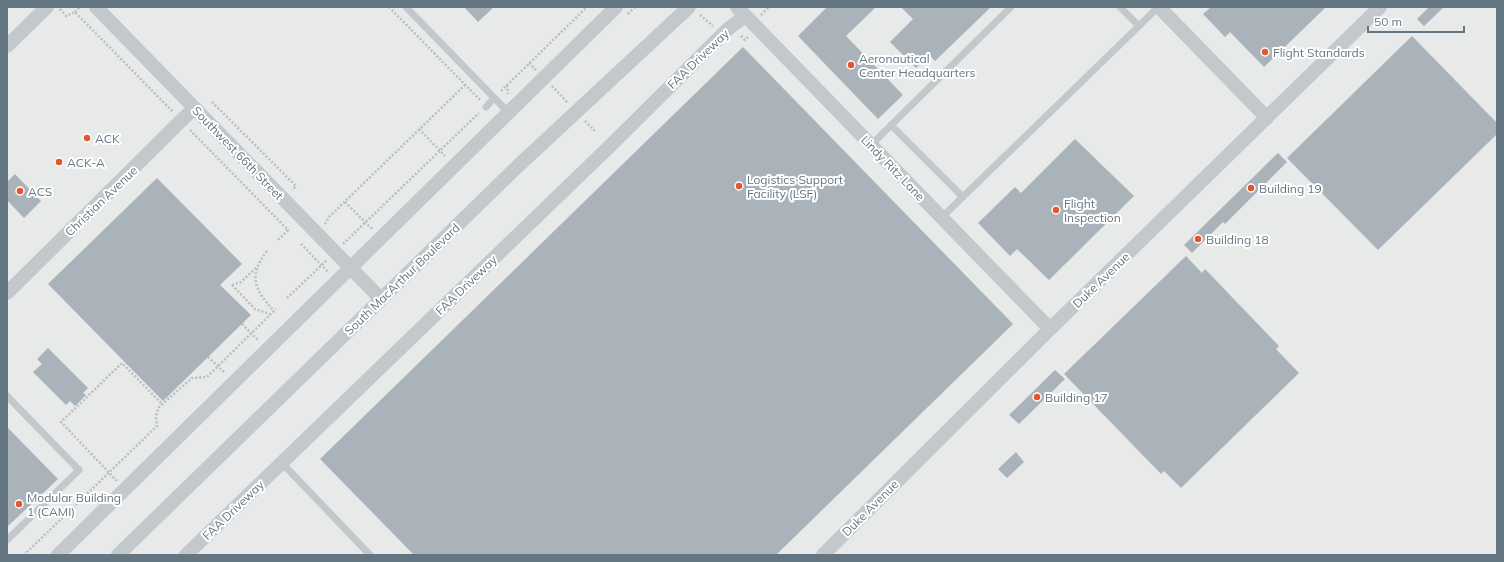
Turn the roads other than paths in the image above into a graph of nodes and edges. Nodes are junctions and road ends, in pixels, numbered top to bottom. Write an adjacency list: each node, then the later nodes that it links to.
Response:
1 (53, 7): 12 (street)
2 (96, 7): 15 (street, Southwest 66th Street)
3 (406, 7): 13 (lane)
4 (616, 7): 16 (street)
5 (1011, 7): 18 (lane)
6 (1120, 7): 11 (lane)
7 (1158, 7): 11 (lane); 17 (street)
8 (1380, 7): 17 (street, Duke Avenue)
9 (740, 10): 19 (street, Lindy Ritz Lane); 27 (street, FAA Driveway)
10 (694, 11): 24 (street, South MacArthur Boulevard)
11 (1139, 26): 20 (lane)
12 (7, 46)
13 (494, 98): 14 (lane); 16 (lane)
14 (486, 107)
15 (194, 108): 22 (street, Southwest 66th Street); 23 (street, Christian Avenue)
16 (508, 112): 22 (street)
17 (1267, 118): 25 (street, Duke Avenue)
18 (891, 125): 19 (lane); 20 (lane)
19 (871, 145): 21 (street, Lindy Ritz Lane)
20 (963, 197): 21 (lane)
21 (941, 218): 25 (street, Lindy Ritz Lane)
22 (350, 268): 24 (street, Southwest 66th Street); 29 (street)
23 (7, 293)
24 (381, 299): 30 (street, South MacArthur Boulevard)
25 (1050, 329): 33 (street, Duke Avenue)
26 (7, 396): 28 (lane)
27 (282, 463): 31 (street, FAA Driveway); 32 (lane)
28 (7, 540)
29 (58, 555)
30 (118, 555)
31 (186, 555)
32 (370, 555)
33 (823, 555)

